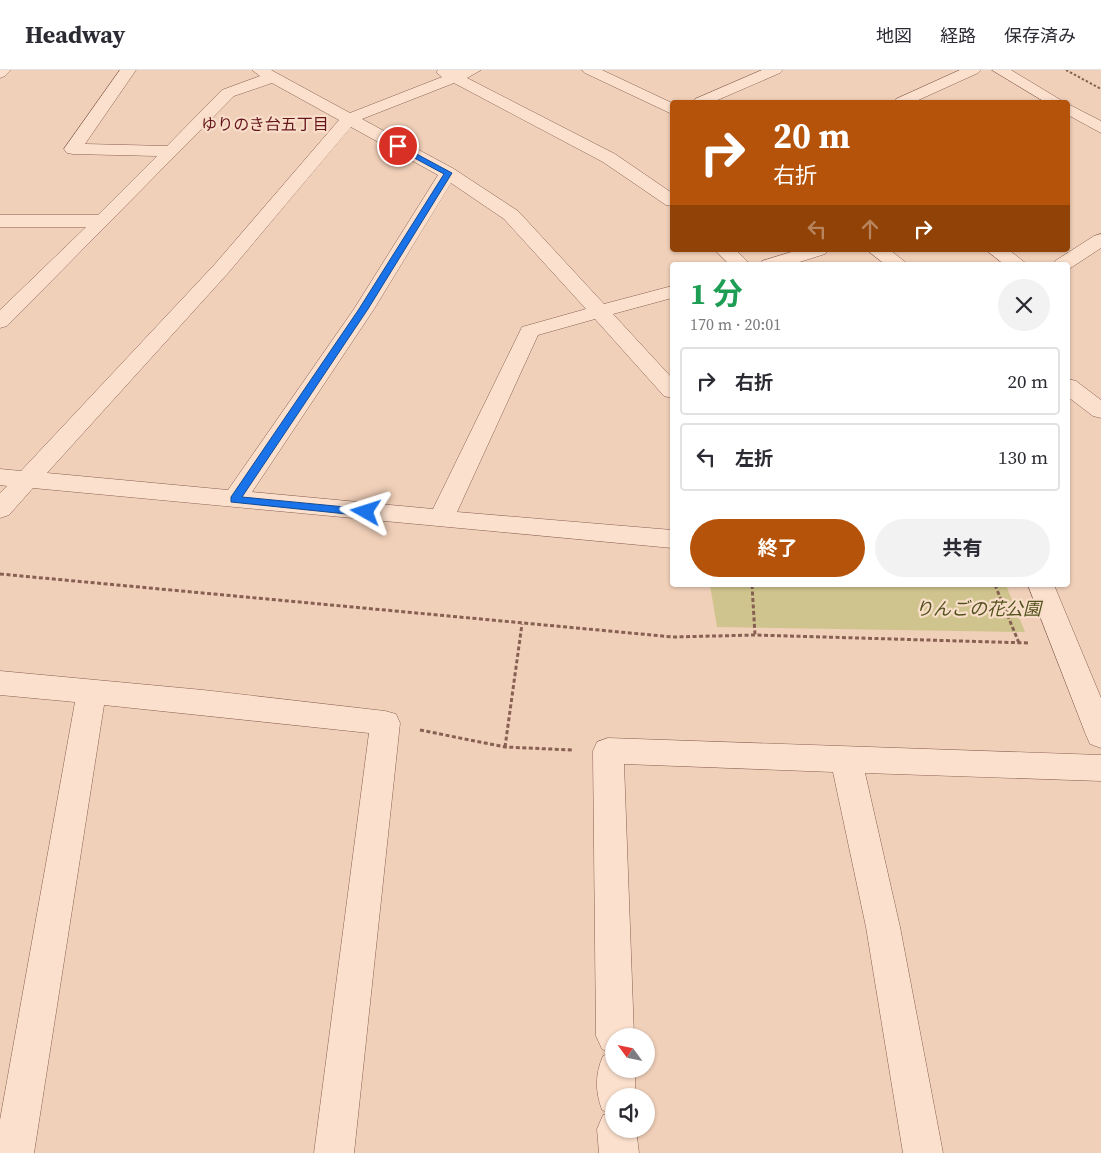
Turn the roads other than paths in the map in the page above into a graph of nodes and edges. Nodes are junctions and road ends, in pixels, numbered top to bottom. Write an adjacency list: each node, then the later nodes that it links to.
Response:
1 (3, 70): 8 (street)
2 (128, 70): 18 (street)
3 (473, 70): 10 (street)
4 (590, 70): 14 (street)
5 (775, 70): 11 (street)
6 (973, 70): 12 (street)
7 (1000, 70): 13 (street)
8 (0, 73)
9 (266, 74): 16 (street); 18 (street)
10 (447, 74): 16 (street); 20 (street)
11 (706, 100)
12 (906, 100)
13 (1052, 100)
14 (670, 108)
15 (1070, 114): 17 (street)
16 (349, 119): 19 (street); 40 (street)
17 (1101, 128)
18 (171, 151): 22 (street)
19 (448, 173): 34 (street); 41 (street)
20 (670, 200)
21 (0, 221): 22 (street)
22 (104, 221): 35 (street)
23 (1101, 240): 32 (street)
24 (727, 252): 28 (street)
25 (811, 252): 29 (street)
26 (880, 252): 30 (street)
27 (999, 252): 31 (street)
28 (738, 262)
29 (778, 262)
30 (895, 262)
31 (1014, 262)
32 (1067, 262)
33 (670, 293): 34 (street)
34 (600, 311): 37 (street); 43 (street)
35 (0, 322)
36 (1070, 387): 38 (street)
37 (670, 389)
38 (1100, 409)
39 (0, 476): 40 (street)
40 (31, 478): 41 (street); 42 (street)
41 (234, 500): 43 (street)
42 (0, 509)
43 (441, 519): 44 (street)
44 (670, 539)
45 (1042, 587): 48 (street)
46 (0, 683): 47 (street)
47 (91, 692): 53 (street); 54 (street)
48 (1101, 735)
49 (846, 758): 50 (street); 51 (street); 56 (street)
50 (1101, 768)
51 (615, 1028)
52 (618, 1138): 55 (street)
53 (14, 1153)
54 (334, 1153)
55 (619, 1153)
56 (923, 1153)

